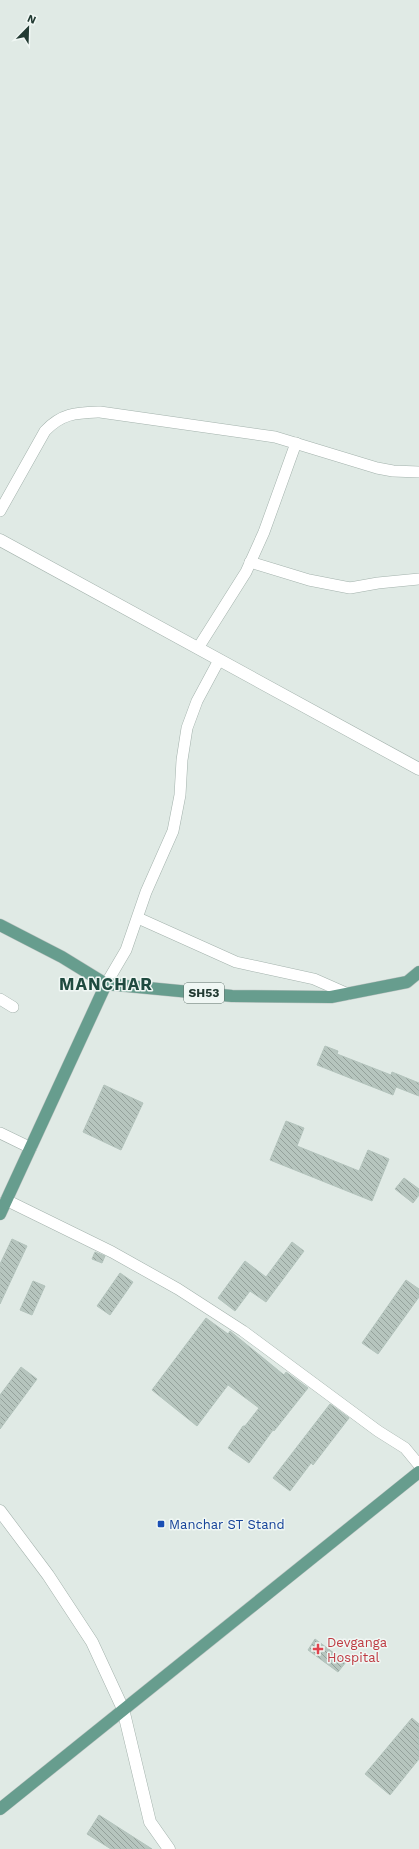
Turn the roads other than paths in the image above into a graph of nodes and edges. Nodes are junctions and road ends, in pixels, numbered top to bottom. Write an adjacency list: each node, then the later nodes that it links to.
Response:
1 (296, 444): 2 (street); 3 (street); 5 (street)
2 (419, 472)
3 (0, 511)
4 (0, 540): 7 (street)
5 (250, 562): 6 (street); 7 (street)
6 (419, 578)
7 (198, 648): 8 (street)
8 (219, 660): 9 (street); 10 (street)
9 (419, 769)
10 (138, 918): 13 (street); 14 (street)
11 (0, 925): 13 (main road, SH53)
12 (419, 972): 14 (main road, SH53)
13 (106, 984): 14 (main road, SH53); 18 (main road)
14 (348, 994)
15 (0, 1000): 16 (street)
16 (13, 1007)
17 (0, 1133): 18 (street)
18 (31, 1148): 19 (main road)
19 (6, 1200): 20 (main road); 21 (street)
20 (0, 1214)
21 (419, 1465)
22 (419, 1472): 24 (main road)
23 (0, 1511): 24 (street)
24 (123, 1709): 25 (main road); 26 (street)
25 (0, 1808)
26 (169, 1849)

